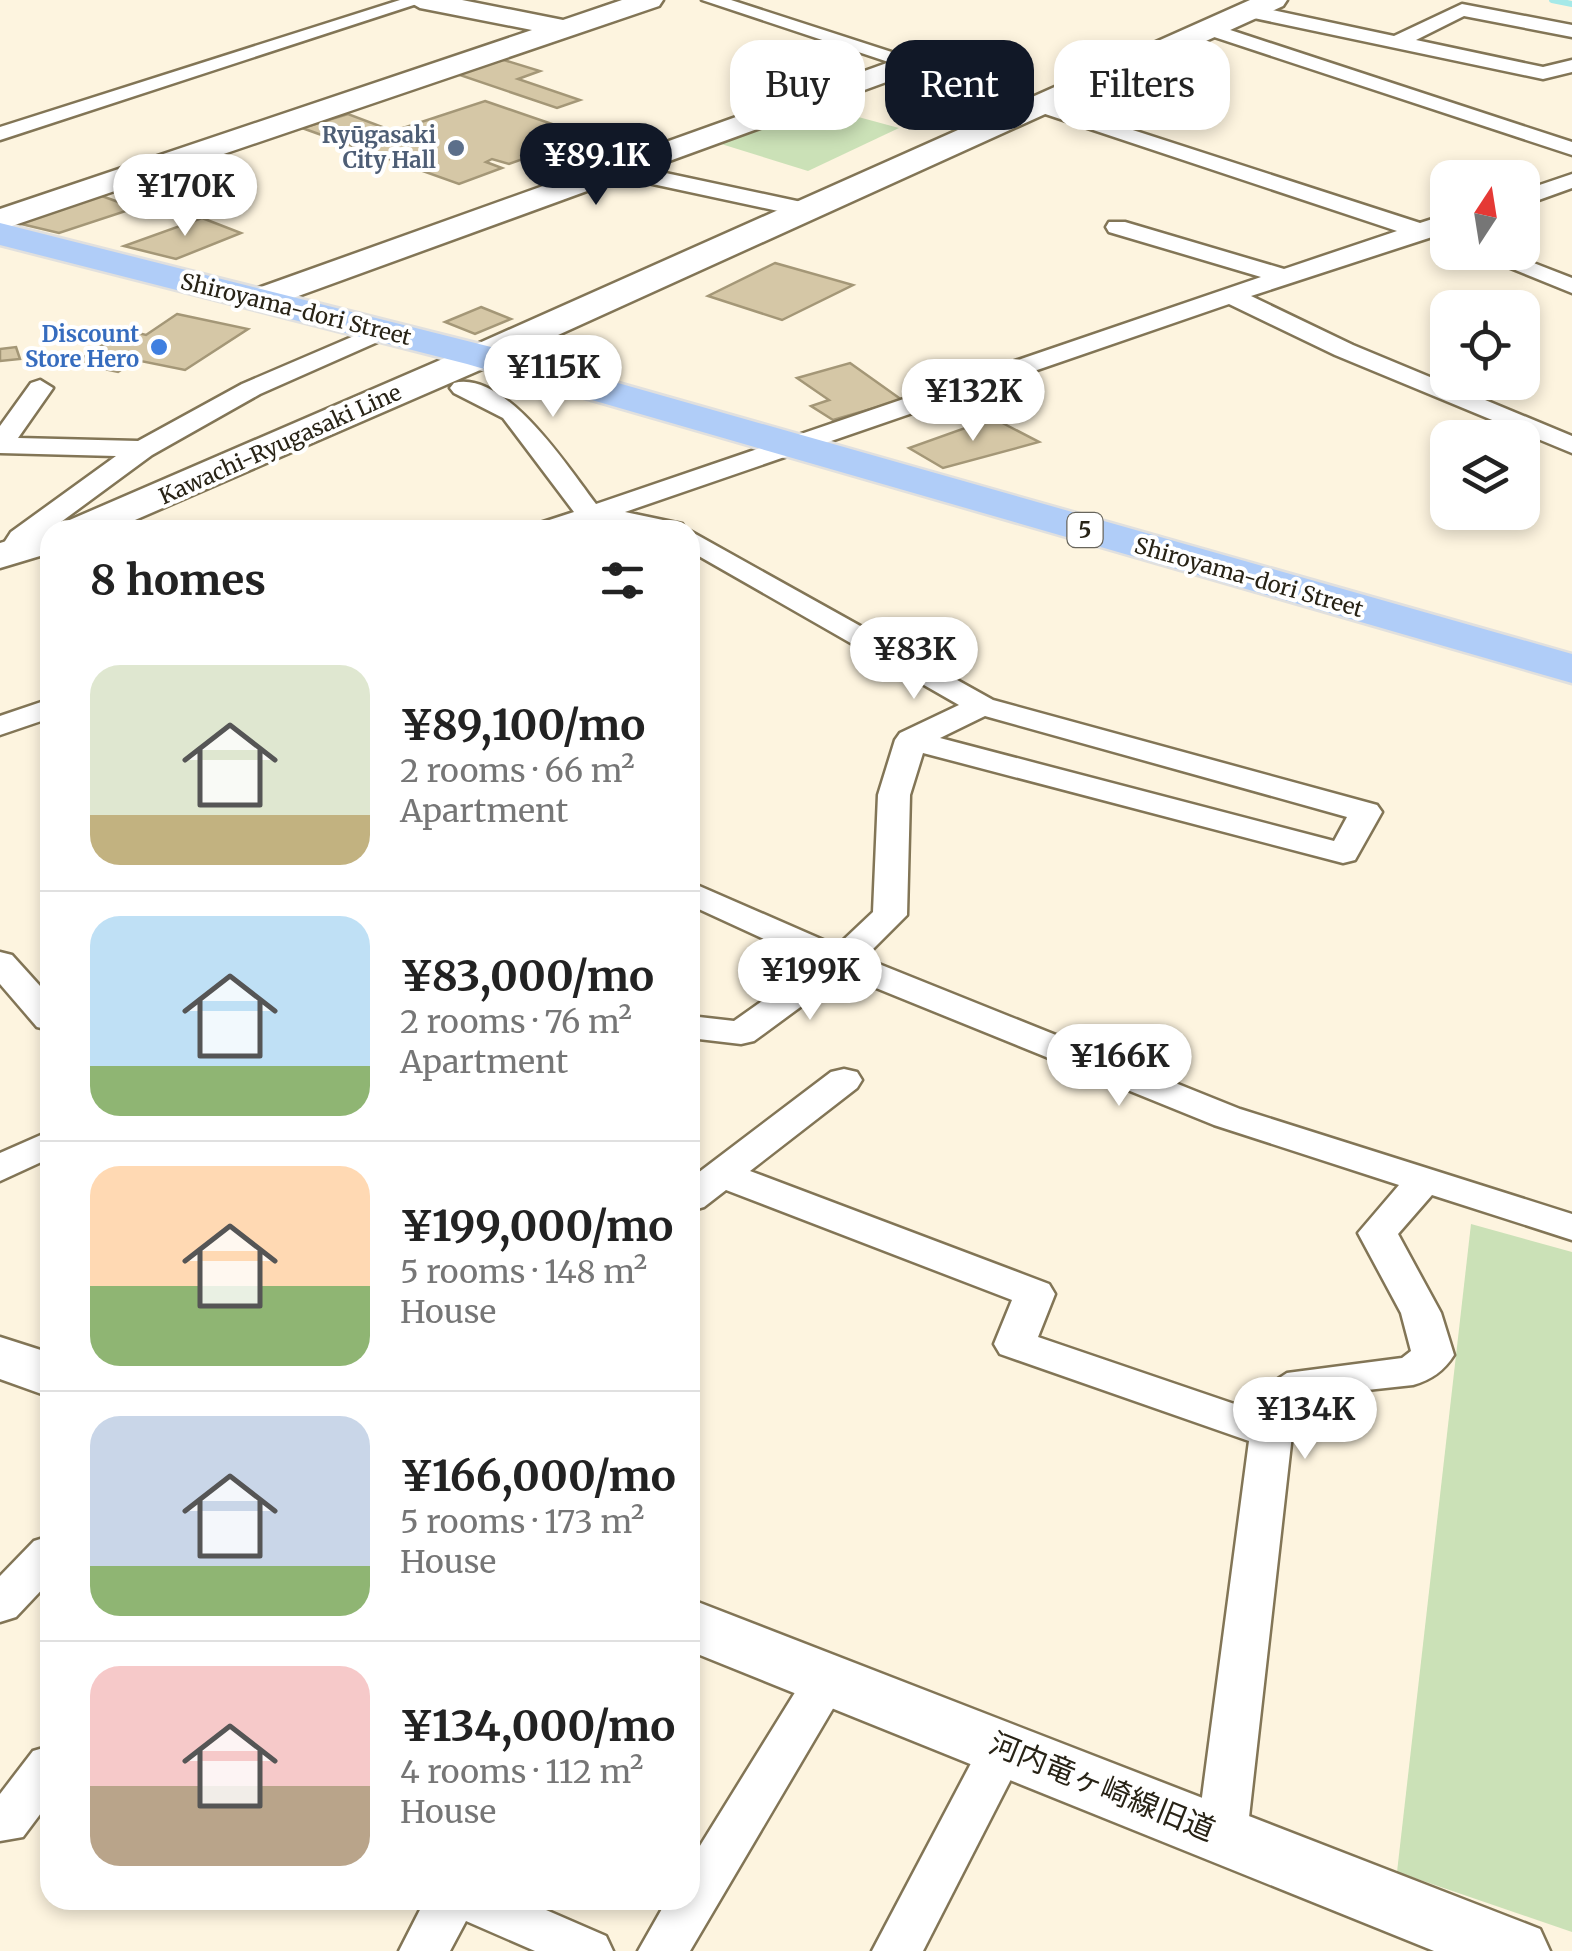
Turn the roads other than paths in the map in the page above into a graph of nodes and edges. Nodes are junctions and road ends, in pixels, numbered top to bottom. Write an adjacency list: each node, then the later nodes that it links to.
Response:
1 (420, 0): 5 (street); 14 (street)
2 (649, 0): 5 (street)
3 (712, 0): 9 (street)
4 (1261, 6): 6 (street, Kawachi-Ryugasaki Line); 8 (street)
5 (563, 28): 20 (street)
6 (1208, 29): 13 (street, Kawachi-Ryugasaki Line); 15 (street)
7 (1572, 31): 8 (street)
8 (1398, 42): 10 (street)
9 (885, 54)
10 (1572, 66)
11 (885, 73): 16 (street)
12 (1034, 102): 13 (street)
13 (1040, 104): 19 (street, Kawachi-Ryugasaki Line); 23 (street)
14 (0, 134)
15 (1572, 150)
16 (614, 168): 19 (street); 30 (street)
17 (1572, 181): 18 (street)
18 (1540, 193)
19 (806, 210): 32 (street, Kawachi-Ryugasaki Line)
20 (0, 220)
21 (1430, 226): 23 (street)
22 (1117, 227): 27 (street)
23 (1417, 229): 25 (street); 27 (street)
24 (0, 234): 30 (main road, Shiroyama-dori Street / 5)
25 (1430, 234)
26 (1530, 270): 28 (street)
27 (1281, 276): 29 (street)
28 (1572, 286)
29 (1233, 297): 35 (street); 36 (street)
30 (259, 299): 31 (main road, Shiroyama-dori Street / 5)
31 (382, 331): 32 (main road, Shiroyama-dori Street / 5); 37 (street)
32 (472, 372): 36 (main road, Shiroyama-dori Street / 5); 38 (street); 40 (street, Kawachi-Ryugasaki Line)
33 (40, 388): 34 (street)
34 (0, 444): 37 (street)
35 (1572, 445)
36 (794, 447): 38 (street); 47 (main road, Shiroyama-dori Street / 5)
37 (143, 448): 39 (street)
38 (590, 514): 41 (street); 42 (street)
39 (45, 520)
40 (104, 520)
41 (574, 520)
42 (621, 520)
43 (40, 524): 46 (street)
44 (40, 543): 46 (street)
45 (700, 545): 48 (street)
46 (5, 554)
47 (1572, 670)
48 (982, 706): 51 (street); 51 (street)
49 (40, 712): 50 (street)
50 (0, 726)
51 (912, 740): 53 (street)
52 (700, 897): 53 (street)
53 (841, 961): 56 (street); 60 (street)
54 (0, 962): 55 (street)
55 (40, 1008)
56 (700, 1028)
57 (844, 1080): 61 (street)
58 (40, 1148): 59 (street)
59 (0, 1169)
60 (1424, 1179): 62 (street); 65 (street)
61 (705, 1186): 65 (street)
62 (1572, 1227)
63 (0, 1356): 64 (street)
64 (40, 1372)
65 (1272, 1433): 73 (street)
66 (40, 1563): 67 (street)
67 (0, 1605)
68 (700, 1628): 69 (street, 河内竜ヶ崎線旧道)
69 (828, 1678): 70 (street, 河内竜ヶ崎線旧道); 74 (street)
70 (1004, 1746): 73 (street, 河内竜ヶ崎線旧道); 81 (street)
71 (40, 1779): 72 (street)
72 (0, 1820)
73 (1222, 1835): 82 (street, 河内竜ヶ崎線旧道)
74 (700, 1890)
75 (446, 1910): 78 (street)
76 (493, 1910): 79 (street)
77 (688, 1910): 80 (street)
78 (424, 1951)
79 (588, 1951)
80 (663, 1951)
81 (897, 1951)
82 (1512, 1951)

